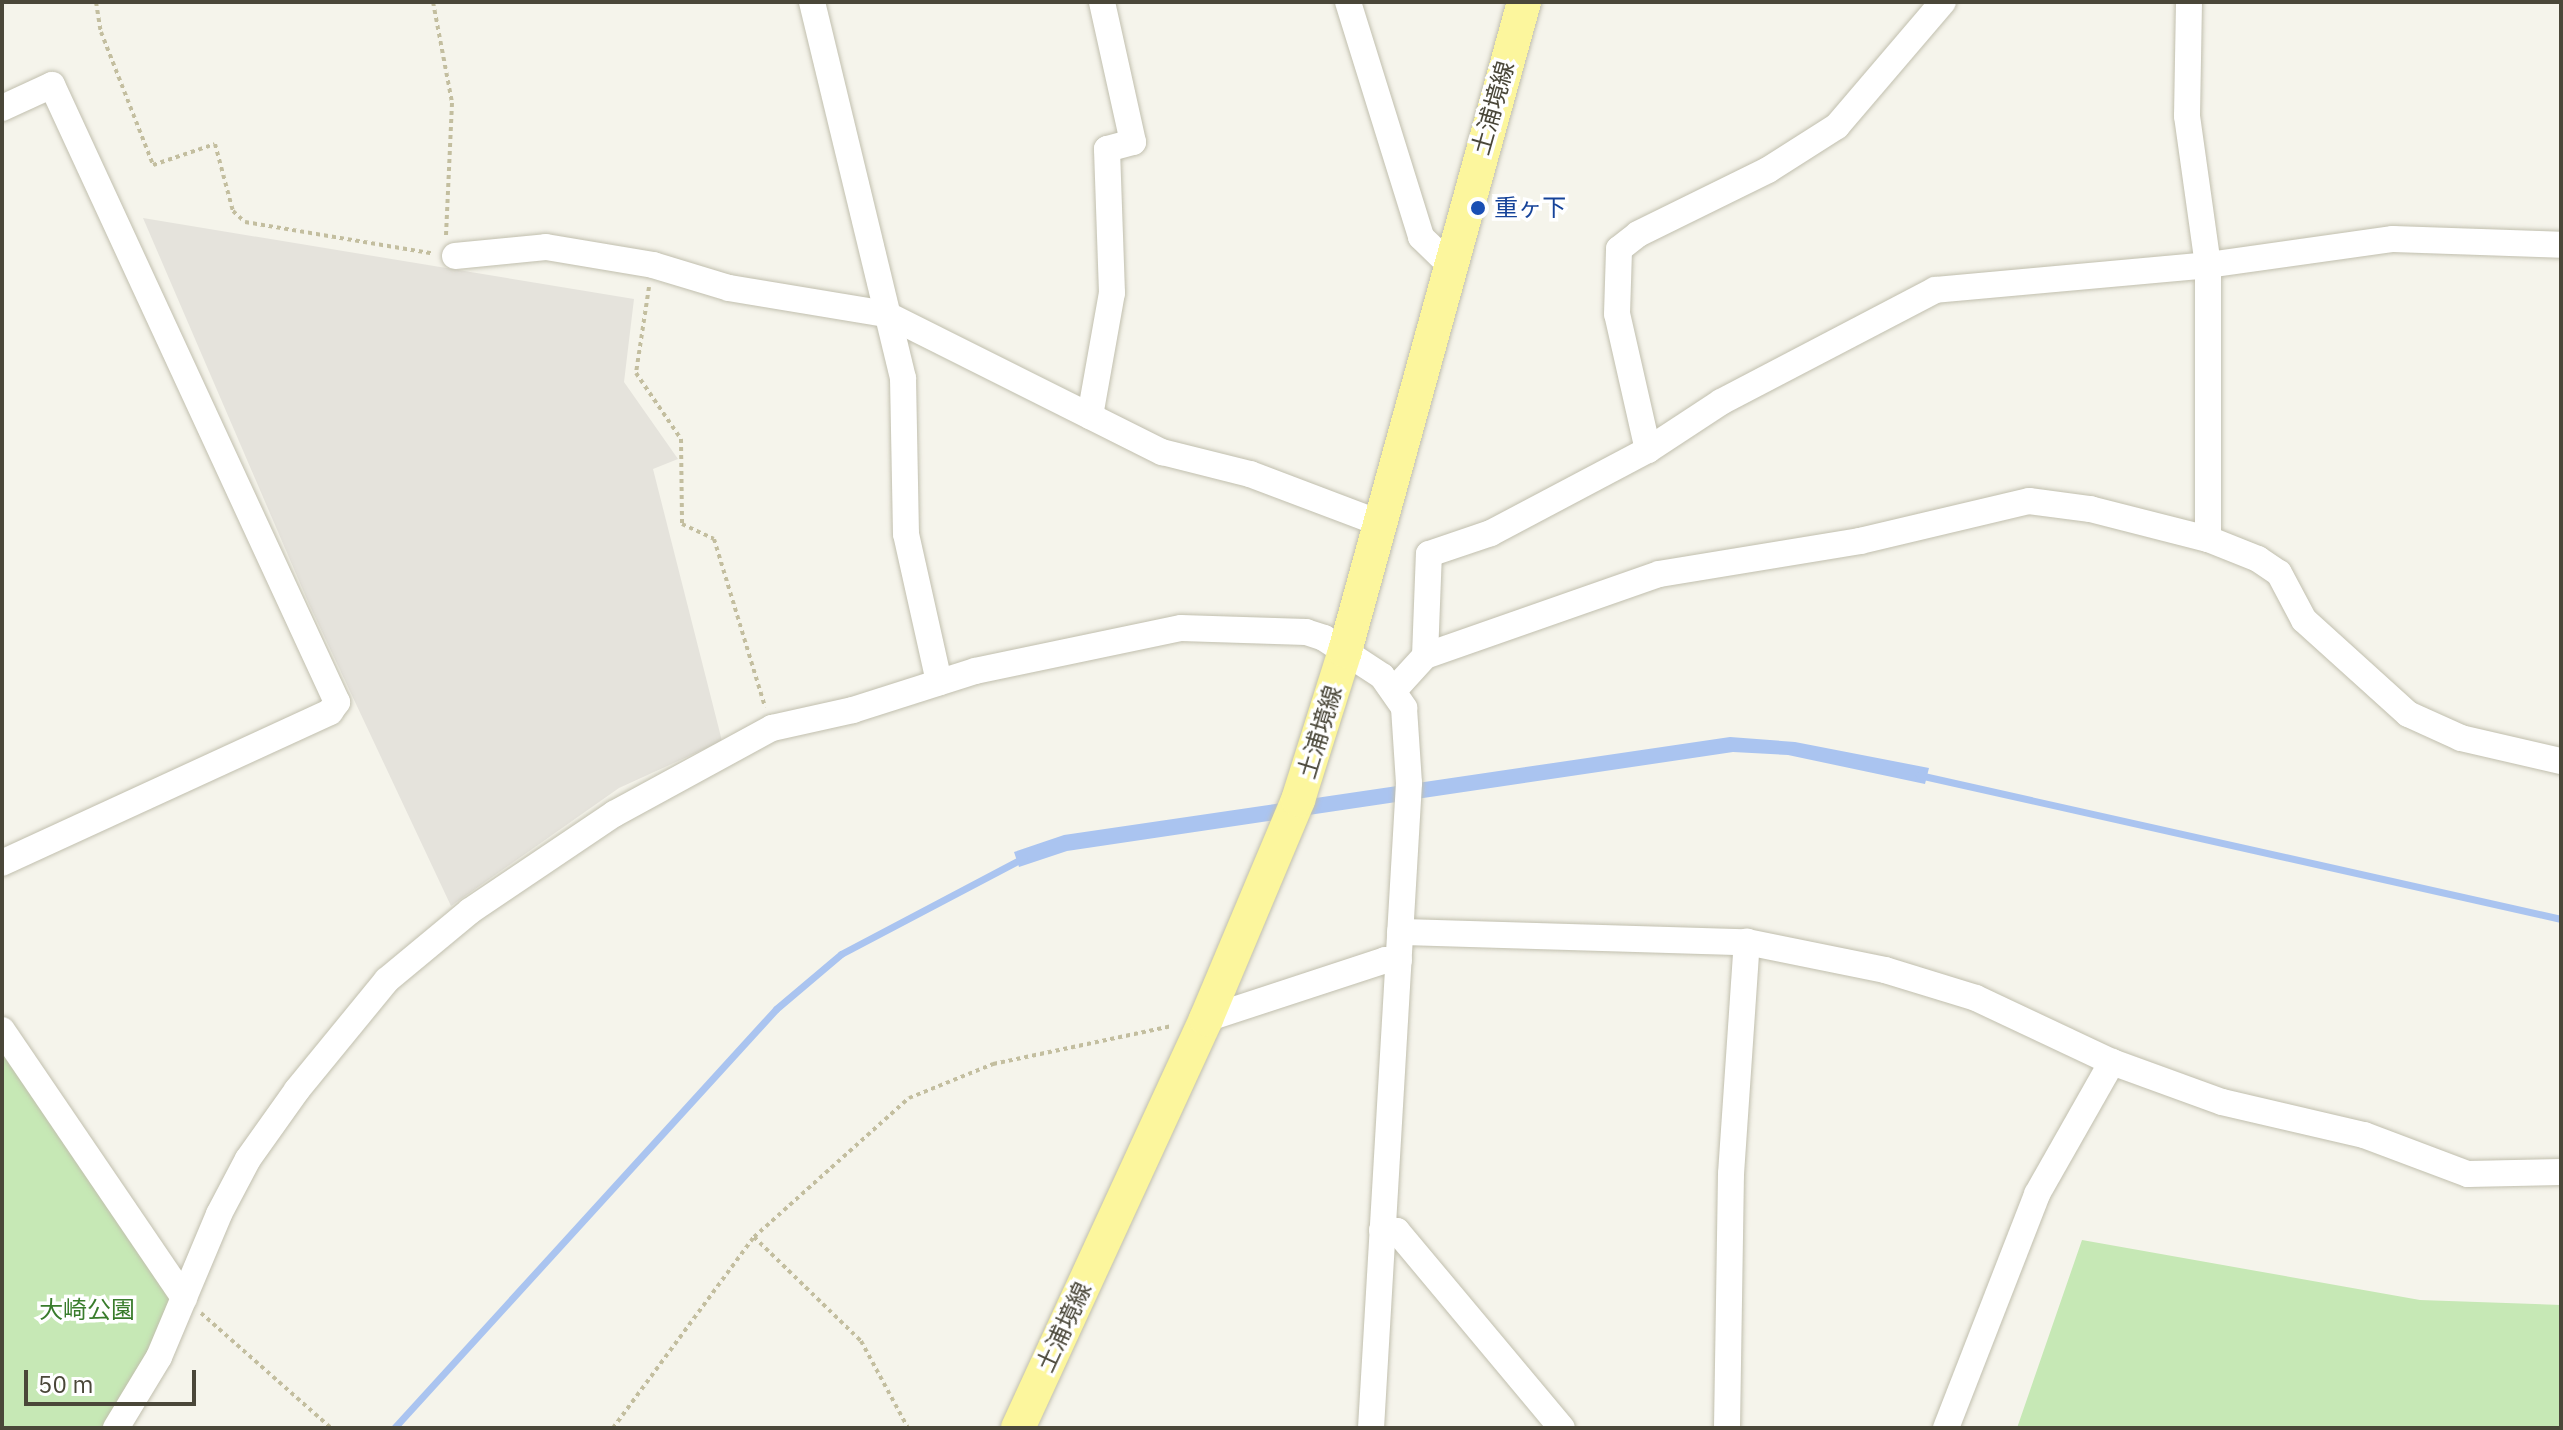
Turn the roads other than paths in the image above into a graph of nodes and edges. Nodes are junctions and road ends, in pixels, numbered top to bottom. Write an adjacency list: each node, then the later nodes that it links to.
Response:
1 (812, 2): 12 (street)
2 (1102, 2): 13 (street)
3 (1348, 2): 10 (street)
4 (1524, 2): 10 (main road, 土浦境線)
5 (1943, 2): 14 (street)
6 (2189, 2): 11 (street)
7 (2, 108): 22 (street)
8 (2561, 245): 11 (street)
9 (450, 255): 12 (street)
10 (1449, 264): 15 (main road, 土浦境線)
11 (2208, 265): 14 (street); 16 (street)
12 (886, 314): 13 (street); 19 (street)
13 (1090, 416): 15 (street)
14 (1648, 450): 18 (street)
15 (1377, 522): 17 (main road, 土浦境線)
16 (2208, 539): 18 (street); 21 (street)
17 (1345, 651): 19 (street); 20 (street); 26 (main road, 土浦境線)
18 (1425, 656): 20 (street)
19 (939, 682): 31 (street)
20 (1395, 689): 23 (street)
21 (2561, 761)
22 (2, 863)
23 (1400, 932): 24 (street); 25 (street)
24 (1747, 942): 28 (street); 36 (street)
25 (1399, 960): 26 (street); 30 (street)
26 (1206, 1019): 33 (main road, 土浦境線)
27 (2, 1030): 31 (street)
28 (2112, 1062): 29 (street); 37 (street)
29 (2561, 1172)
30 (1382, 1230): 34 (street); 35 (street)
31 (184, 1298): 32 (street)
32 (116, 1428)
33 (1018, 1428)
34 (1371, 1428)
35 (1562, 1428)
36 (1727, 1428)
37 (1946, 1428)

